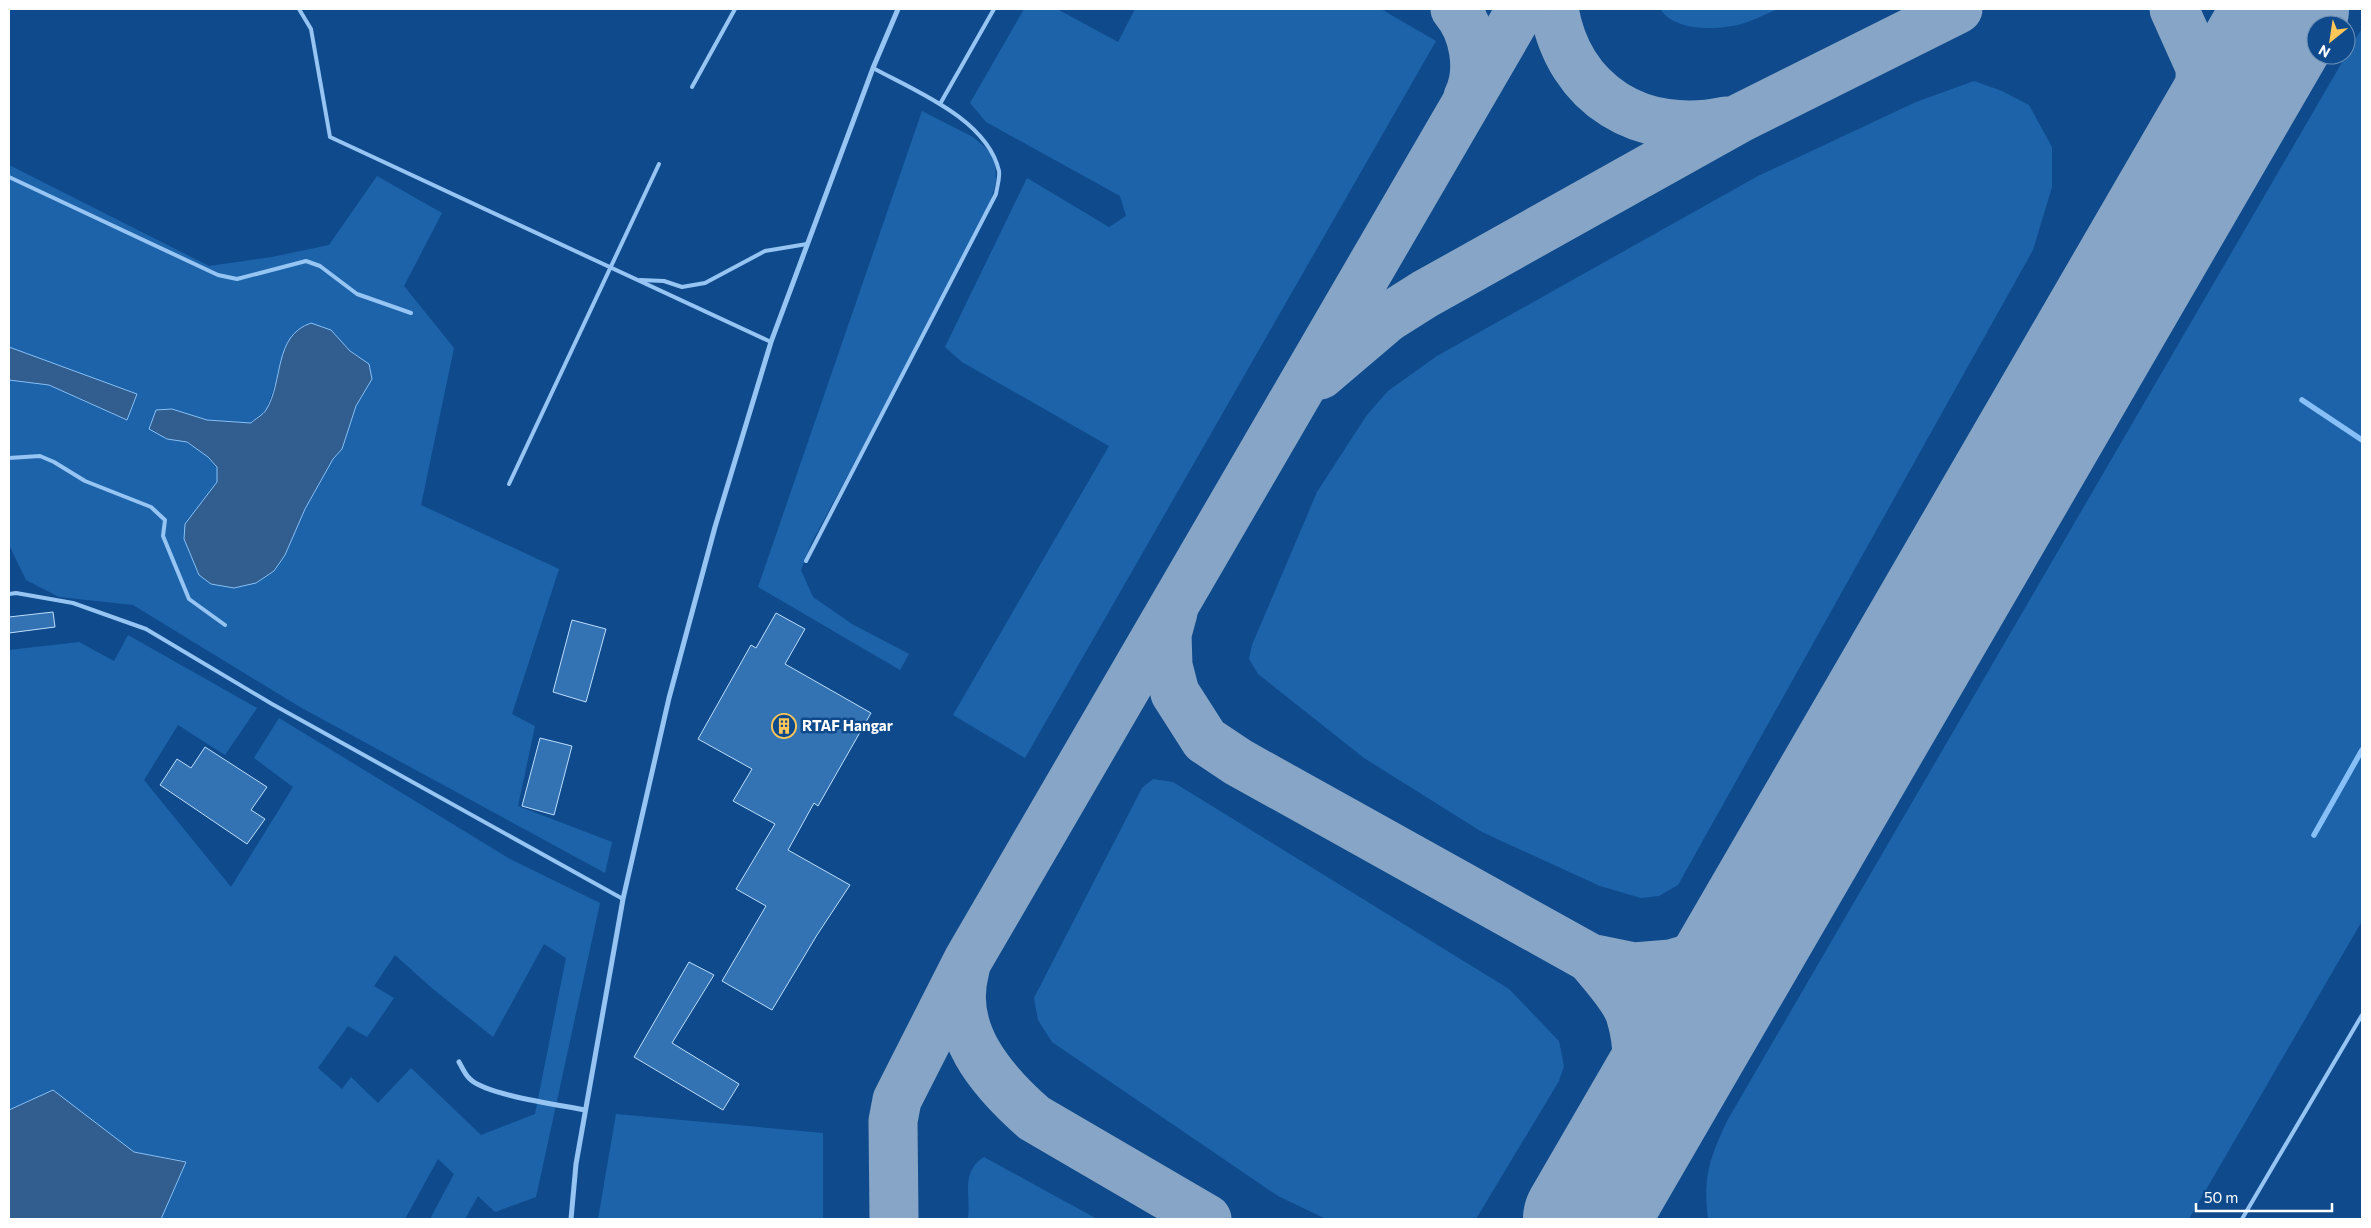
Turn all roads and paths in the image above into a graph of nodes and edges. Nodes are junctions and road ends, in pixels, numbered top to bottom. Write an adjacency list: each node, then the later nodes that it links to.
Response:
1 (299, 9): 11 (lane)
2 (734, 9): 6 (lane)
3 (898, 9): 5 (street)
4 (994, 9): 7 (lane)
5 (872, 68): 7 (lane); 10 (street)
6 (692, 87)
7 (940, 104): 17 (lane)
8 (659, 164): 11 (lane)
9 (9, 177): 13 (lane)
10 (808, 244): 12 (lane); 14 (street)
11 (610, 267): 12 (lane); 16 (lane)
12 (636, 280): 14 (lane)
13 (411, 313)
14 (771, 342): 20 (street)
15 (9, 458): 19 (lane)
16 (509, 484)
17 (806, 561)
18 (9, 594): 20 (lane)
19 (225, 625)
20 (623, 899): 23 (street)
21 (2362, 1014): 25 (lane)
22 (459, 1062): 23 (street)
23 (585, 1110): 24 (street)
24 (571, 1219)
25 (2242, 1219)

